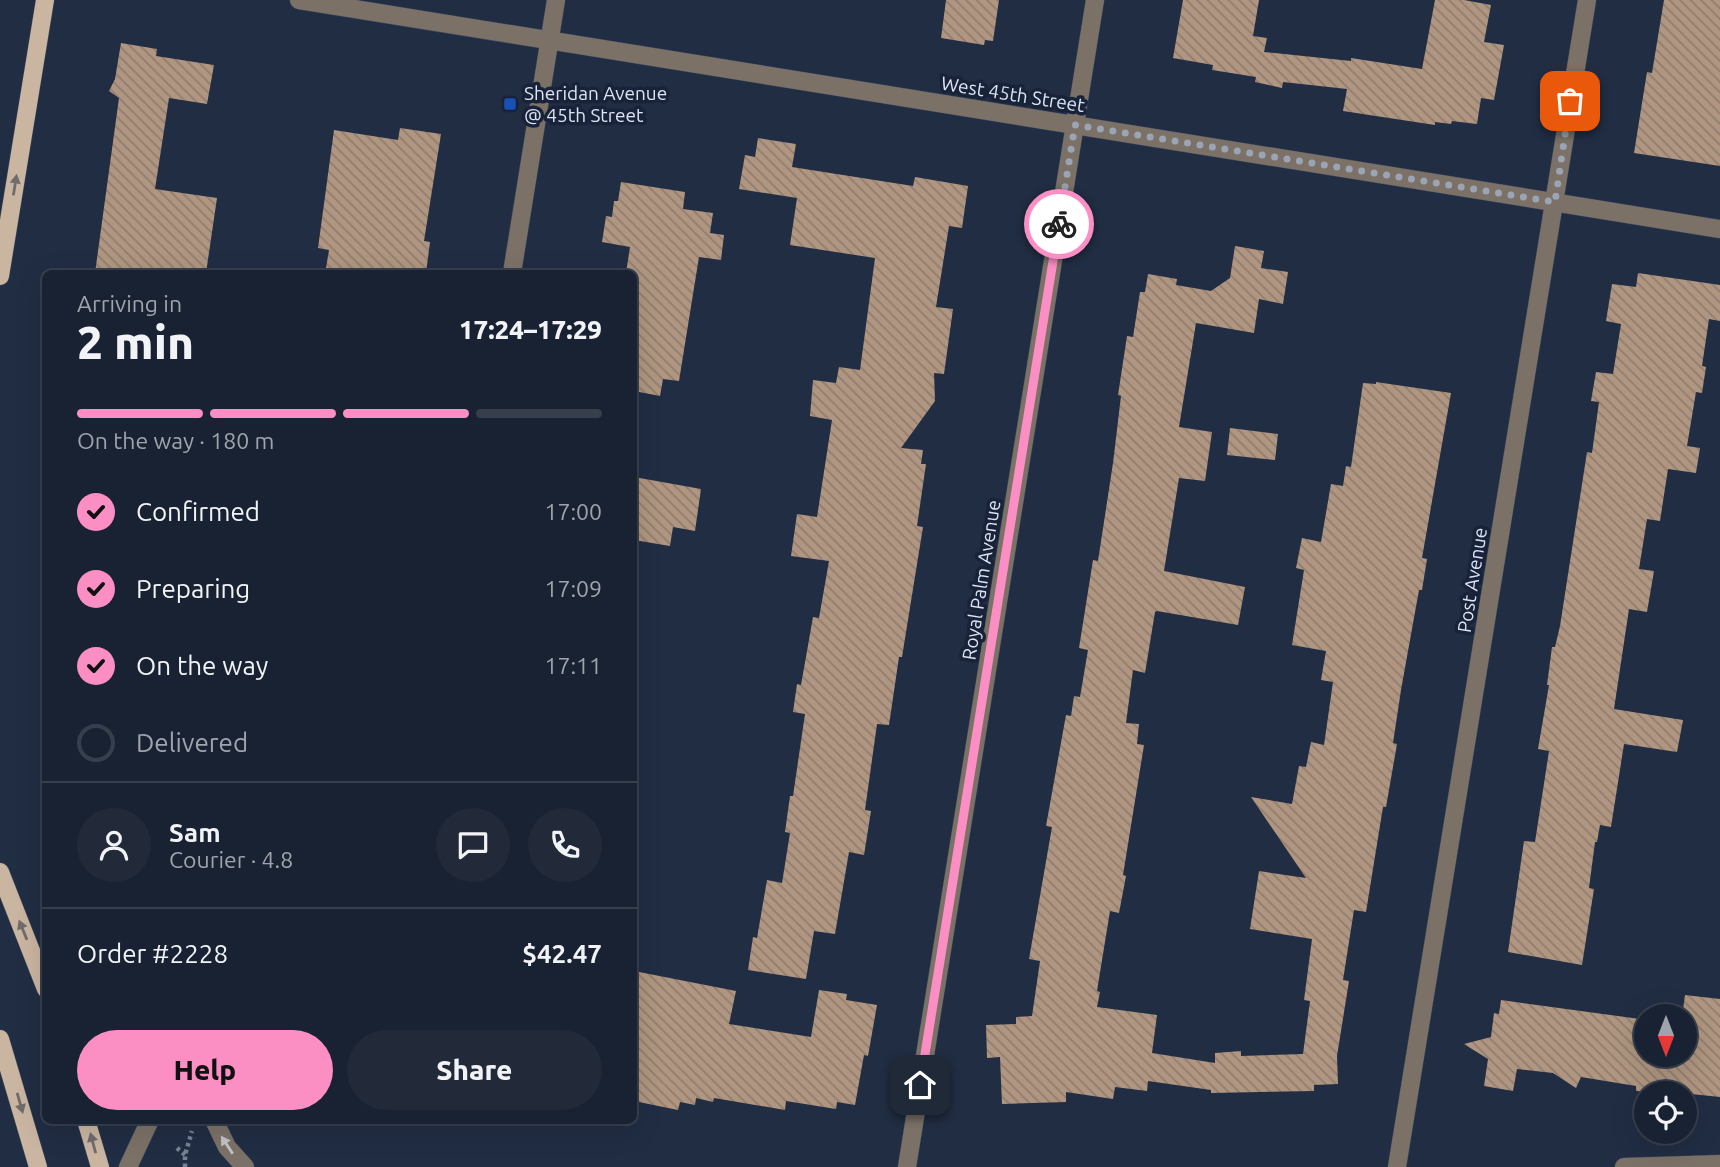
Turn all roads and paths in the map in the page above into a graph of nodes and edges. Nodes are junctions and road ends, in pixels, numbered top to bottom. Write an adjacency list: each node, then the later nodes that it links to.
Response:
1 (45, 0): 11 (main road, one-way to 1)
2 (299, 0): 6 (street, West 45th Street)
3 (556, 0): 6 (street)
4 (1095, 0): 7 (street, Royal Palm Avenue)
5 (1587, 0): 8 (street, Post Avenue)
6 (549, 40): 7 (street, West 45th Street); 10 (street)
7 (1075, 125): 8 (street, West 45th Street); 27 (street, Royal Palm Avenue)
8 (1555, 202): 9 (street, West 45th Street); 28 (street, Post Avenue)
9 (1720, 229)
10 (512, 270)
11 (0, 276)
12 (0, 872): 13 (main road, one-way to 12)
13 (42, 979)
14 (0, 1039): 22 (main road, one-way to 22)
15 (87, 1124): 23 (main road, one-way to 15)
16 (148, 1124): 24 (street)
17 (216, 1124): 26 (street, one-way to 17)
18 (194, 1126): 20 (path)
19 (177, 1148): 20 (path)
20 (185, 1155): 25 (path)
21 (1720, 1164): 29 (street)
22 (38, 1167)
23 (100, 1167)
24 (128, 1167)
25 (186, 1167)
26 (245, 1167)
27 (907, 1167)
28 (1397, 1167)
29 (1624, 1167)

